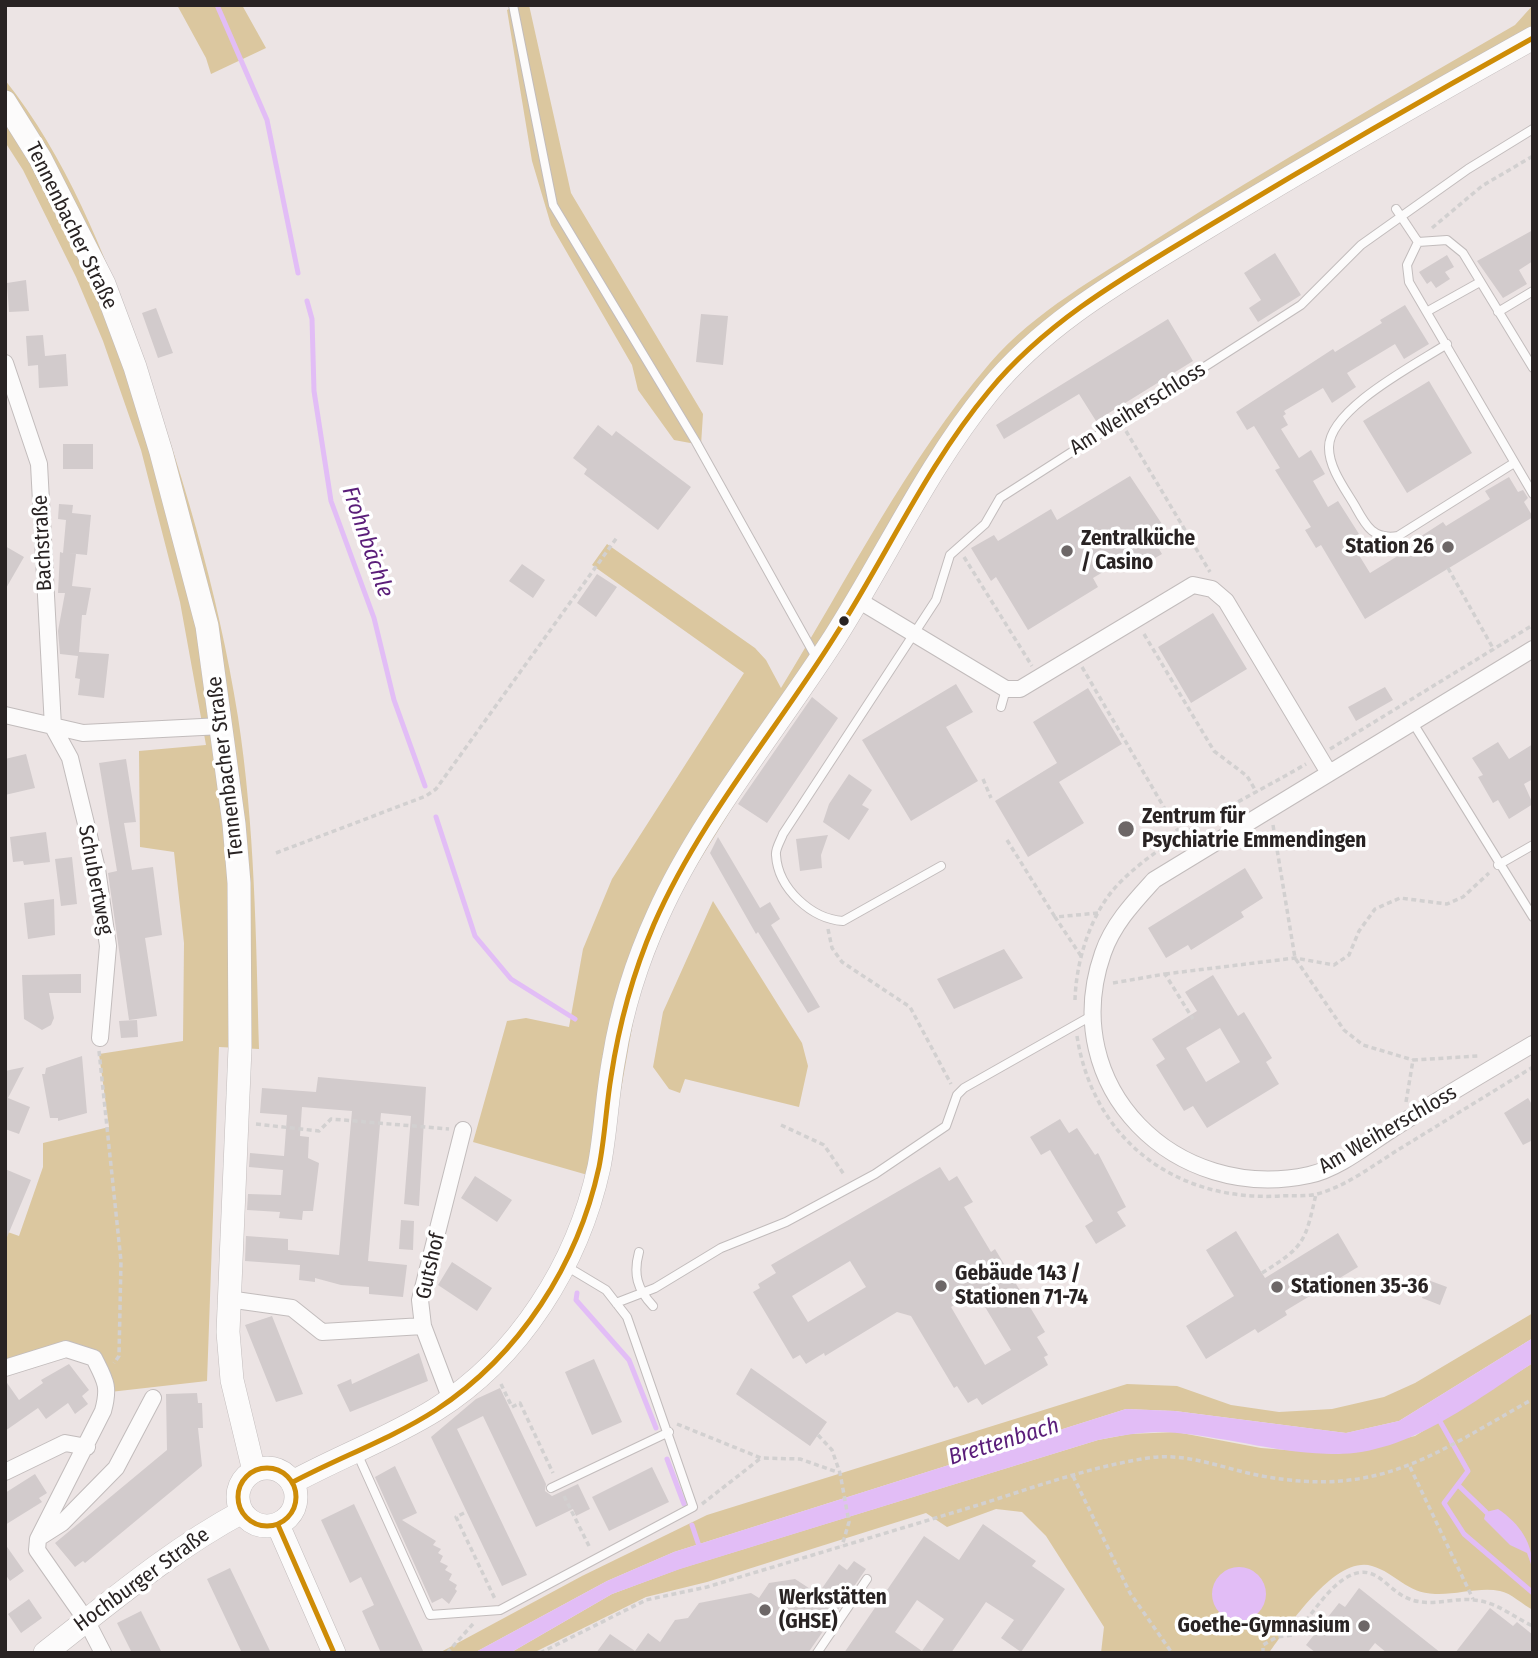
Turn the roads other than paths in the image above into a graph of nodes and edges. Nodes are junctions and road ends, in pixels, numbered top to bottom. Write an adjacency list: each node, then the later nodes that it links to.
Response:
1 (513, 5): 21 (lane)
2 (1533, 37): 18 (street)
3 (5, 102): 26 (street, Tennenbacher Straße)
4 (1533, 130): 5 (lane, Am Weiherschloss)
5 (1398, 213): 6 (lane); 13 (lane, Am Weiherschloss)
6 (1418, 242): 7 (lane); 9 (lane)
7 (1480, 282): 9 (lane); 10 (lane)
8 (1533, 290): 10 (lane)
9 (1428, 311): 11 (lane)
10 (1499, 312): 15 (lane)
11 (1447, 344): 16 (lane); 16 (lane)
12 (1214, 348): 13 (lane)
13 (1220, 356): 19 (lane, Am Weiherschloss)
14 (5, 363): 27 (street, Bachstraße)
15 (1533, 368)
16 (1514, 463): 17 (lane)
17 (1533, 494)
18 (858, 600): 19 (street); 21 (street)
19 (915, 632): 22 (street); 31 (lane, Am Weiherschloss)
20 (1533, 649): 25 (street, Am Weiherschloss)
21 (819, 662): 38 (street)
22 (1006, 689): 23 (lane); 28 (street)
23 (1001, 707)
24 (5, 715): 27 (street)
25 (1413, 723): 28 (street, Am Weiherschloss); 30 (lane)
26 (222, 726): 27 (street); 40 (street, Tennenbacher Straße)
27 (53, 727): 34 (street, Schubertweg)
28 (1329, 773): 33 (street, Am Weiherschloss)
29 (1533, 845): 30 (lane)
30 (1499, 865): 32 (lane)
31 (941, 866)
32 (1533, 918)
33 (1093, 1015): 35 (street, Am Weiherschloss); 39 (lane)
34 (100, 1038)
35 (1533, 1044)
36 (463, 1130): 43 (street, Gutshof)
37 (639, 1252): 39 (lane)
38 (563, 1264): 41 (lane); 46 (street)
39 (642, 1293): 41 (lane); 42 (lane)
40 (228, 1298): 43 (street); 50 (street, Tennenbacher Straße)
41 (616, 1303): 47 (lane)
42 (653, 1306)
43 (423, 1326): 46 (street, Gutshof)
44 (5, 1368): 48 (street)
45 (153, 1398): 56 (street)
46 (451, 1400): 49 (street)
47 (669, 1432): 49 (lane); 53 (lane)
48 (87, 1447): 51 (street); 56 (street)
49 (355, 1449): 52 (street)
50 (254, 1471): 52 (street); 54 (street)
51 (5, 1472)
52 (293, 1482): 55 (street)
53 (551, 1488)
54 (242, 1512): 55 (street); 58 (street, Hochburger Straße)
55 (278, 1525): 61 (street)
56 (38, 1539): 58 (street)
57 (867, 1579): 62 (lane)
58 (86, 1620): 59 (street, Hochburger Straße); 60 (street)
59 (44, 1653)
60 (103, 1653)
61 (334, 1653)
62 (817, 1653)

